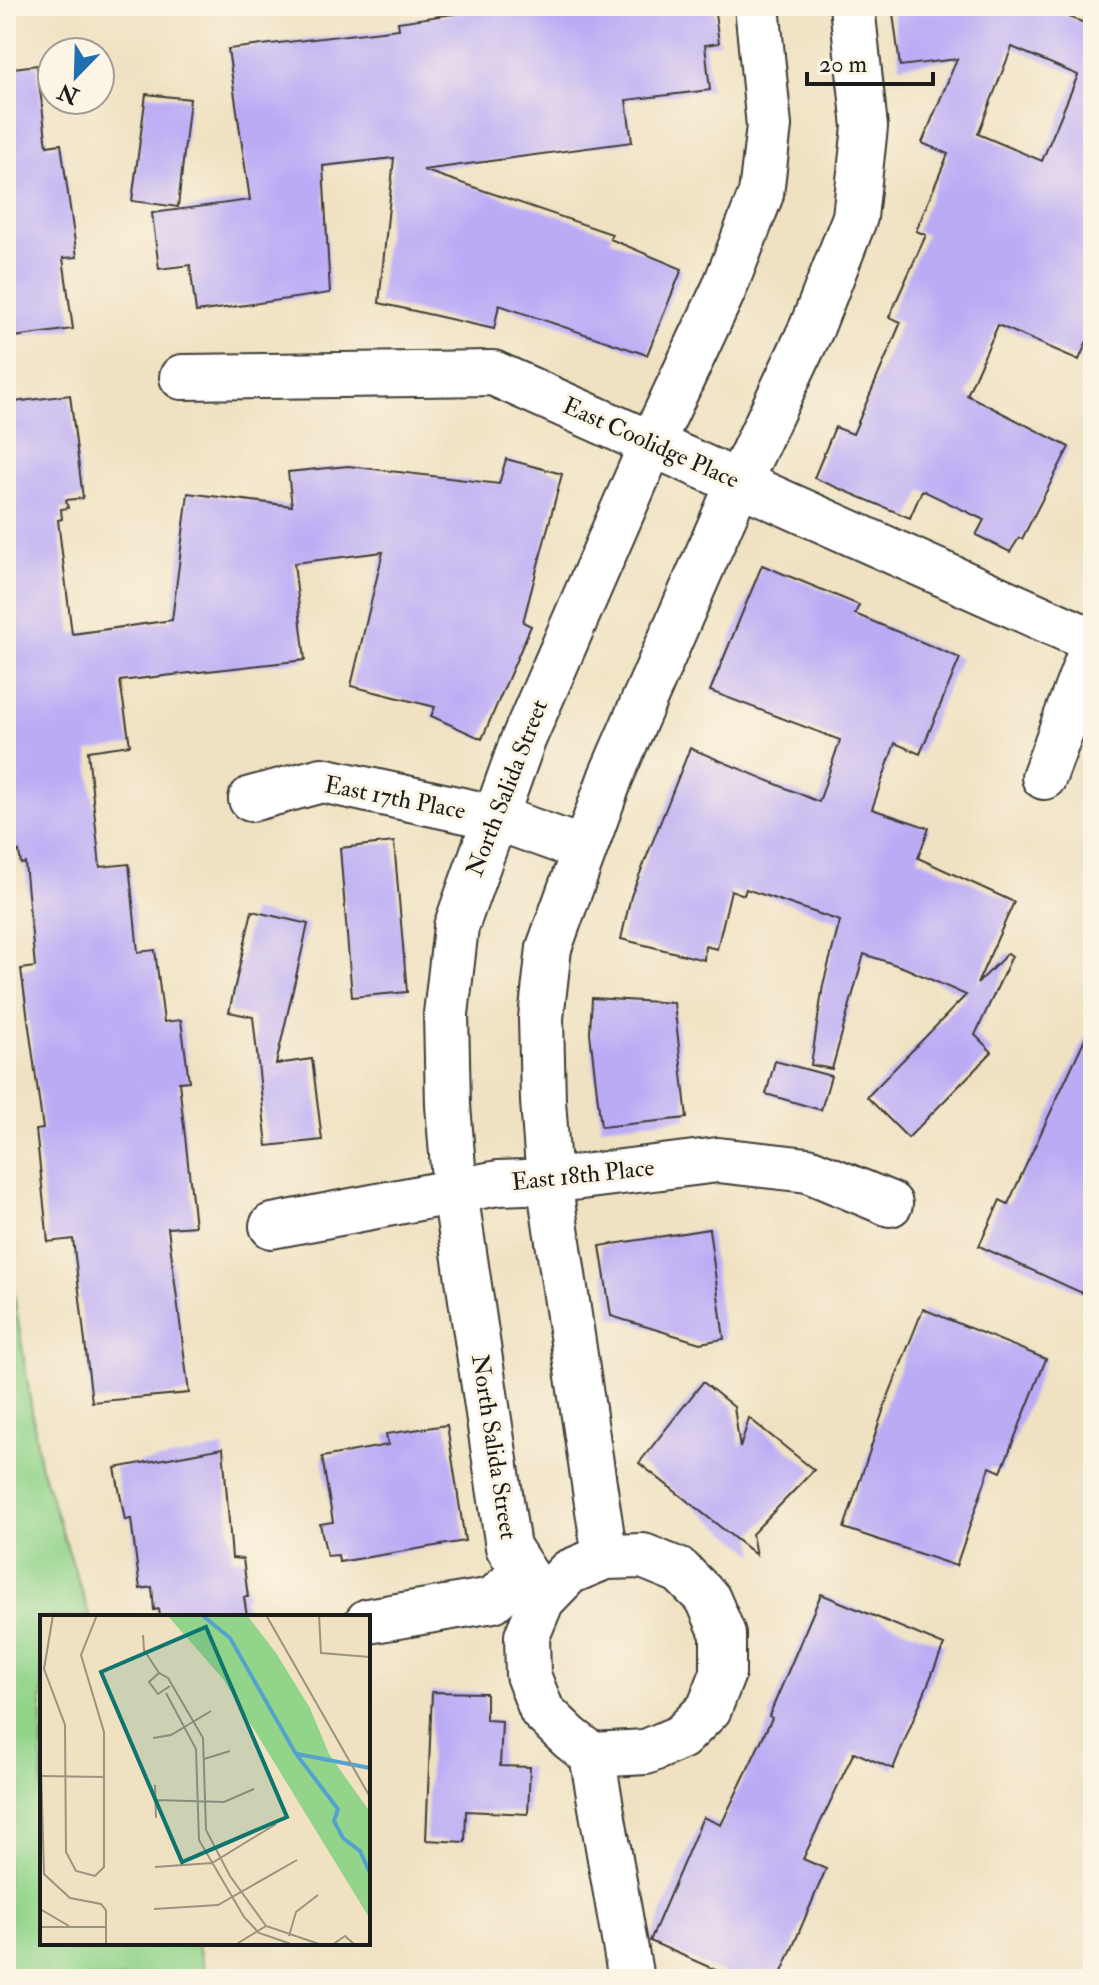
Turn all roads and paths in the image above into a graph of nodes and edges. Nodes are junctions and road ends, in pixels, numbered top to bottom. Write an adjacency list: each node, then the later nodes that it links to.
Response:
1 (757, 6): 4 (street, North Salida Street)
2 (852, 6): 5 (street)
3 (182, 377): 4 (street, East Coolidge Place)
4 (652, 443): 5 (street, East Coolidge Place); 9 (street, North Salida Street)
5 (739, 482): 6 (street, East Coolidge Place); 10 (street)
6 (1093, 643): 7 (street, East Coolidge Place)
7 (1044, 777)
8 (251, 799): 9 (street, East 17th Place)
9 (494, 817): 10 (street, East 17th Place); 12 (street, North Salida Street)
10 (583, 849): 11 (street)
11 (549, 1181): 12 (street, East 18th Place); 13 (street, East 18th Place); 15 (street)
12 (455, 1192): 14 (street, East 18th Place); 16 (street, North Salida Street)
13 (890, 1204)
14 (272, 1226)
15 (605, 1557): 16 (street); 18 (street)
16 (533, 1586): 17 (street); 18 (street)
17 (370, 1621)
18 (592, 1755): 19 (street)
19 (631, 1979)

